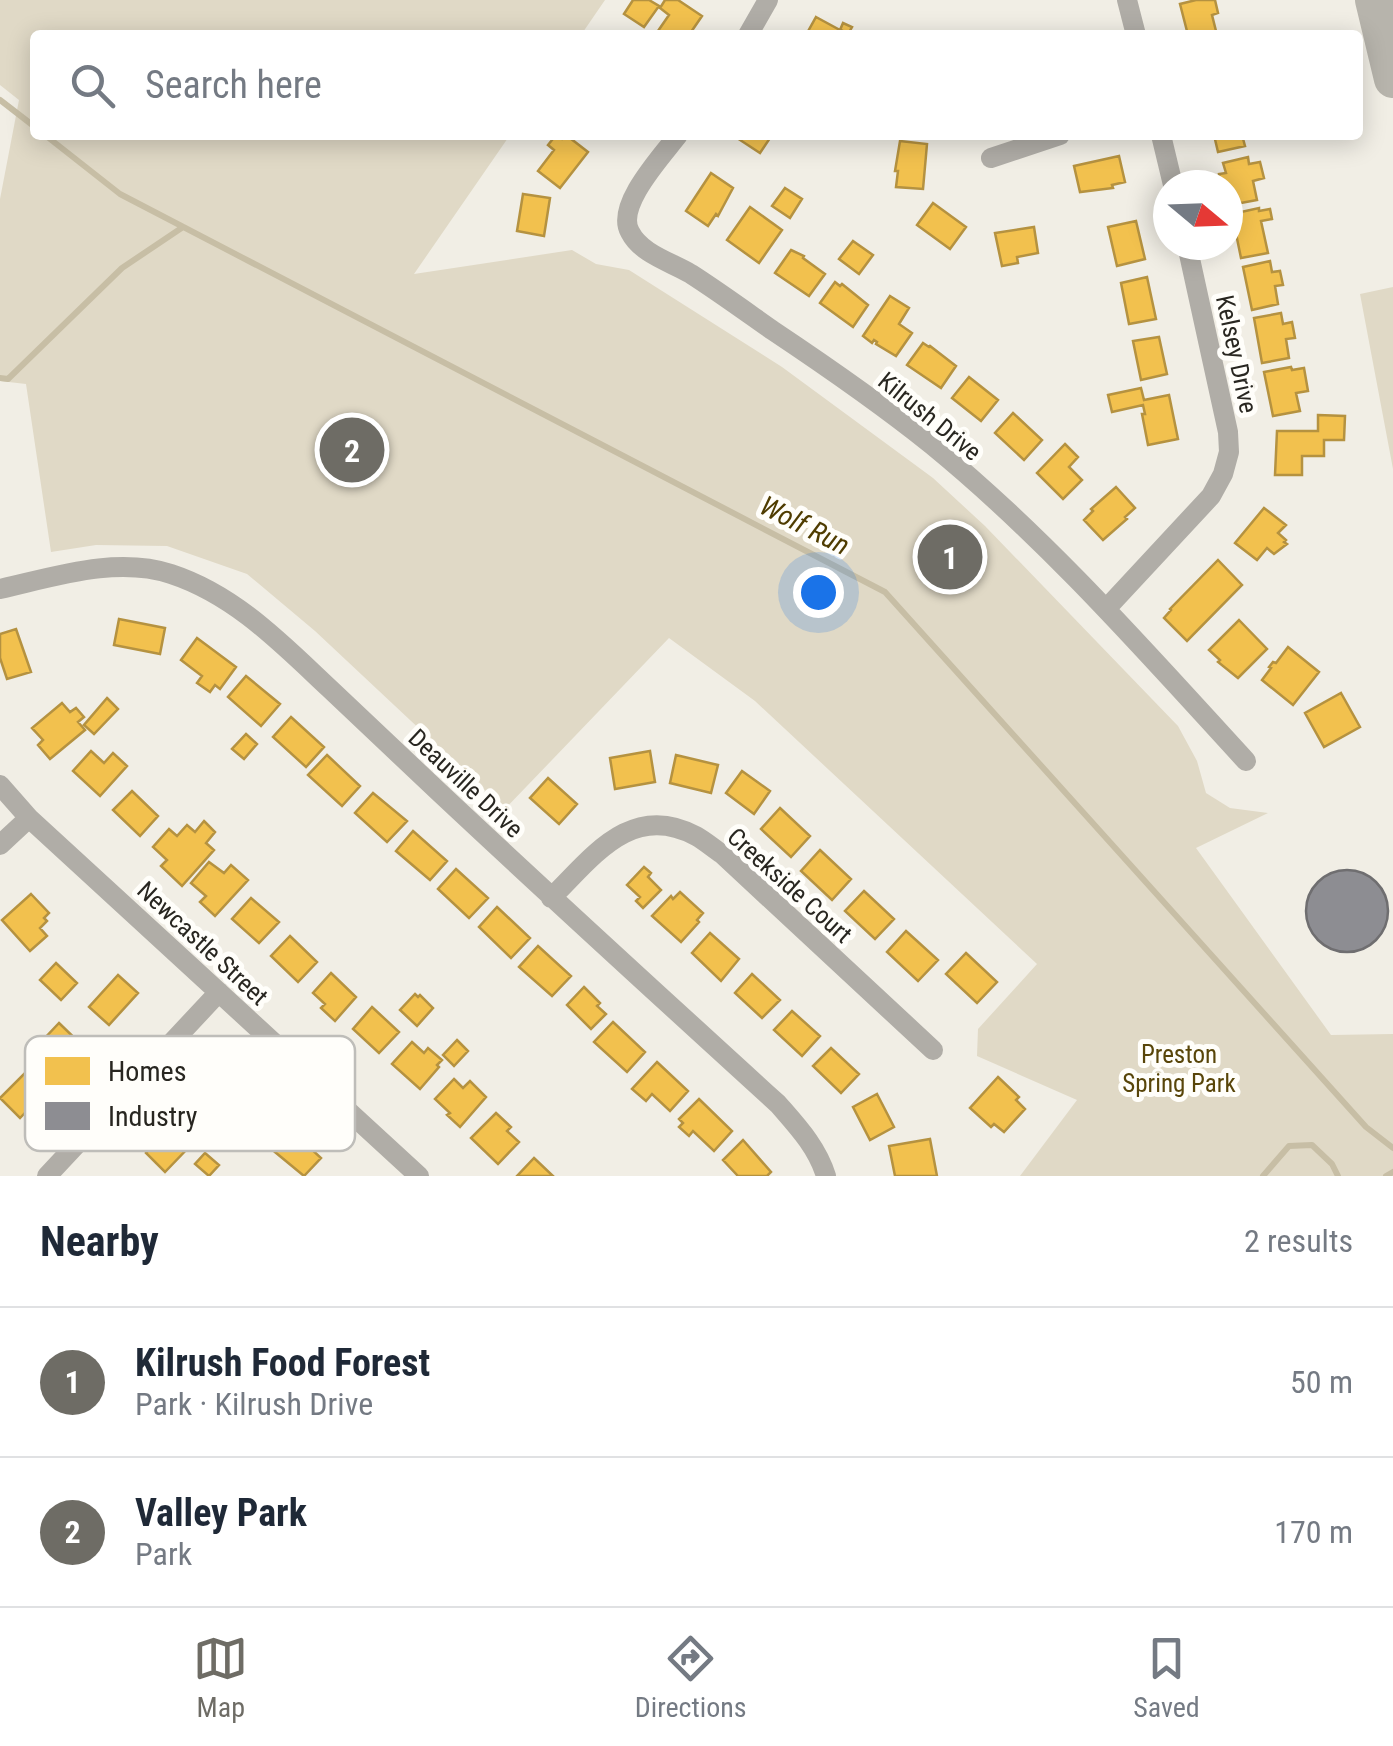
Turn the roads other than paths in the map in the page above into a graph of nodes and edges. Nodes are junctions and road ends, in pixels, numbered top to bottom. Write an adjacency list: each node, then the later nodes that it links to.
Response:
1 (768, 0): 4 (street)
2 (1127, 0): 5 (street)
3 (1374, 0): 6 (highway)
4 (751, 30)
5 (1135, 30)
6 (1393, 79)
7 (675, 140): 14 (street, Kilrush Drive)
8 (1045, 140): 10 (street)
9 (1162, 140): 11 (street)
10 (991, 158)
11 (1169, 170)
12 (1191, 260): 14 (street, Kelsey Drive)
13 (0, 589): 19 (street, Deauville Drive)
14 (1106, 608): 15 (street, Kilrush Drive)
15 (1246, 761)
16 (0, 784): 17 (street, Newcastle Street)
17 (29, 818): 18 (street); 20 (street, Newcastle Street)
18 (0, 845)
19 (552, 898): 23 (street, Creekside Court); 28 (street, Deauville Drive)
20 (219, 992): 21 (street); 22 (street, Newcastle Street)
21 (178, 1036)
22 (267, 1036)
23 (932, 1050)
24 (355, 1116): 27 (street, Newcastle Street)
25 (71, 1151): 26 (street)
26 (48, 1176)
27 (420, 1176)
28 (826, 1176)

